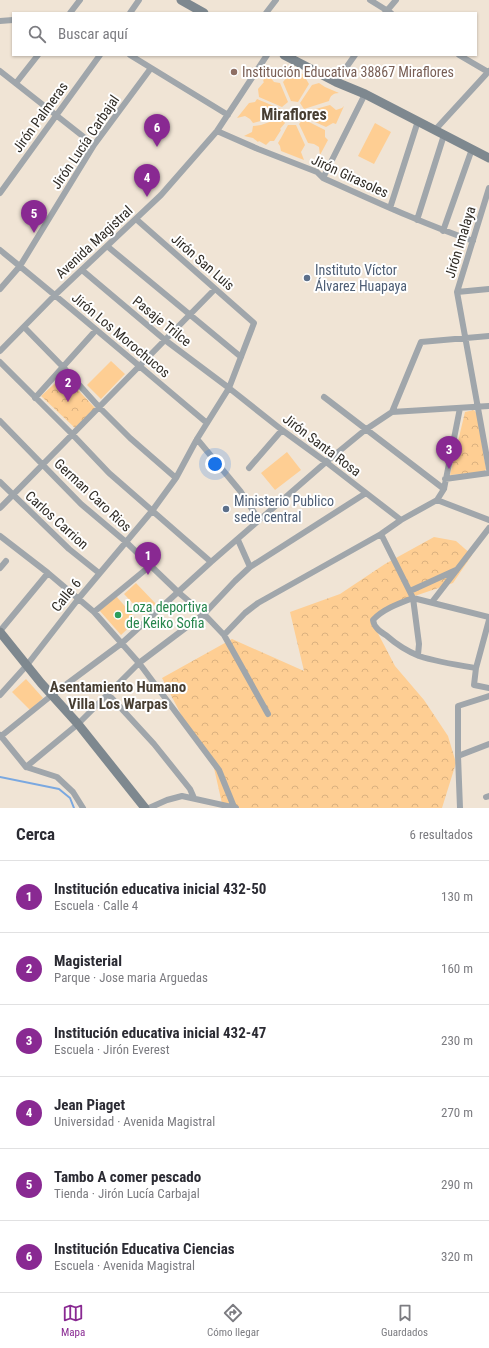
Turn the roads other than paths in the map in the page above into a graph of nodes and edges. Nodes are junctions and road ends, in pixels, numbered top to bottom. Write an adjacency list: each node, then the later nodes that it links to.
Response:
1 (80, 0): 7 (street)
2 (139, 0): 8 (street)
3 (181, 0): 9 (street)
4 (276, 0): 10 (street)
5 (370, 0): 11 (street)
6 (396, 0): 11 (street)
7 (71, 12)
8 (131, 12)
9 (202, 12)
10 (267, 12)
11 (388, 12)
12 (12, 20): 13 (street)
13 (0, 21)
14 (37, 56): 25 (street)
15 (99, 56): 27 (street, Jirón Palmeras)
16 (132, 56): 21 (street)
17 (266, 56): 28 (street, Avenida Magistral)
18 (286, 56): 24 (street)
19 (354, 56): 24 (street)
20 (461, 56): 23 (street)
21 (151, 68): 28 (street); 33 (street, Jirón Lucía Carbajal)
22 (0, 71): 25 (street)
23 (488, 72): 30 (street)
24 (336, 82): 26 (street)
25 (16, 83): 27 (street)
26 (365, 94): 29 (street); 36 (street)
27 (57, 115): 33 (street); 38 (street, Jirón Palmeras)
28 (228, 115): 31 (street, Avenida Magistral)
29 (418, 121): 30 (street); 39 (street)
30 (435, 130): 32 (street)
31 (217, 131): 36 (street, Jirón Girasoles); 40 (street, Avenida Magistral)
32 (444, 136): 34 (street); 41 (street)
33 (94, 145): 46 (street, Jirón Lucía Carbajal)
34 (472, 149): 35 (street); 42 (street)
35 (489, 158)
36 (323, 178): 39 (street, Jirón Girasoles)
37 (489, 188): 43 (street, Jirón Imalaya)
38 (0, 193)
39 (390, 208): 41 (street, Jirón Girasoles)
40 (136, 219): 44 (street, Avenida Magistral); 49 (street, Jirón San Luis)
41 (417, 220): 42 (street, Jirón Girasoles)
42 (443, 231): 43 (street, Jirón Girasoles)
43 (473, 241): 51 (street, Jirón Imalaya)
44 (107, 246): 47 (street, Avenida Magistral); 53 (street)
45 (0, 250): 46 (street, Jirón Los Morochucos)
46 (20, 266): 48 (street, Jirón Lucía Carbajal); 52 (street, Jirón Los Morochucos)
47 (82, 270): 52 (street, Avenida Magistral); 59 (street, Pasaje Trilce)
48 (0, 289)
49 (215, 289): 53 (street); 54 (street, Jirón San Luis)
50 (489, 289): 51 (street)
51 (457, 292): 58 (street, Jirón Imalaya)
52 (56, 295): 55 (street, Avenida Magistral); 56 (street, Jirón Los Morochucos)
53 (189, 315): 59 (street); 61 (street)
54 (254, 323): 61 (street, Calle 6)
55 (24, 327): 60 (street, Avenida Magistral); 64 (street)
56 (96, 330): 63 (street, Jirón Los Morochucos); 64 (street)
57 (489, 336): 58 (street)
58 (465, 339): 70 (street, Jirón Imalaya); 72 (street)
59 (165, 340): 63 (street); 65 (street, Pasaje Trilce)
60 (0, 351)
61 (242, 357): 65 (street, Calle 6)
62 (0, 362): 66 (street)
63 (139, 366): 69 (street); 74 (street, Jirón Los Morochucos)
64 (64, 368): 66 (street); 69 (street)
65 (229, 388): 74 (street, Calle 6); 75 (street, Jirón Santa Rosa)
66 (36, 398): 77 (street)
67 (324, 398): 76 (street)
68 (489, 406): 70 (street)
69 (99, 407): 77 (street); 84 (street)
70 (477, 407): 71 (street); 82 (street, Jirón Imalaya)
71 (460, 408): 72 (street); 85 (street)
72 (392, 412): 76 (street)
73 (0, 421): 80 (street, German Caro Rios)
74 (207, 423): 78 (street, Calle 6)
75 (282, 430): 79 (street, Jirón Santa Rosa); 81 (street)
76 (365, 430): 79 (street); 87 (street)
77 (72, 434): 80 (street); 92 (street)
78 (197, 438): 84 (street, Calle 6); 93 (street)
79 (326, 462): 88 (street, Jirón Santa Rosa); 93 (street)
80 (42, 465): 89 (street); 100 (street, German Caro Rios)
81 (249, 468)
82 (489, 469)
83 (489, 473): 85 (street)
84 (176, 478): 92 (street, Calle 6)
85 (445, 479): 87 (street)
86 (0, 482): 89 (street, Carlos Carrion)
87 (444, 489): 90 (street)
88 (366, 493): 94 (street, Jirón Santa Rosa); 104 (street)
89 (12, 495): 91 (street); 108 (street, Carlos Carrion)
90 (437, 500): 94 (street); 95 (street)
91 (0, 508)
92 (152, 511): 100 (street, Calle 6); 102 (street)
93 (259, 520): 99 (street)
94 (401, 520): 97 (street)
95 (489, 520)
96 (489, 528): 106 (street)
97 (381, 534): 109 (street); 119 (street)
98 (0, 536): 107 (street)
99 (238, 540): 102 (street); 104 (street)
100 (126, 542): 103 (street, German Caro Rios); 108 (street, Calle 6)
101 (6, 561): 105 (street)
102 (211, 562): 110 (street)
103 (150, 566): 110 (street, German Caro Rios); 114 (street)
104 (250, 567): 115 (street)
105 (0, 568)
106 (457, 569): 109 (street); 113 (street)
107 (48, 573): 111 (street); 118 (street)
108 (99, 573): 111 (street, Calle 6)
109 (410, 591): 112 (street)
110 (178, 592): 115 (street, German Caro Rios); 120 (street)
111 (79, 598): 114 (street); 123 (street, Calle 6)
112 (413, 598): 113 (street); 121 (street); 121 (street)
113 (432, 602): 116 (street)
114 (94, 612): 120 (street)
115 (204, 614): 119 (street, German Caro Rios); 122 (street)
116 (489, 617)
117 (489, 620): 124 (street)
118 (0, 632): 123 (street)
119 (224, 636): 130 (street, German Caro Rios)
120 (122, 643): 122 (street); 128 (street)
121 (418, 656): 124 (street)
122 (139, 663): 126 (street); 140 (street)
123 (27, 665): 127 (street, Calle 6); 128 (street)
124 (476, 668): 125 (street)
125 (489, 688)
126 (108, 694): 131 (street); 136 (street)
127 (0, 695)
128 (52, 695): 131 (street); 132 (street)
129 (489, 696): 134 (street)
130 (268, 714)
131 (78, 724): 135 (street); 138 (street)
132 (0, 736): 135 (street)
133 (489, 744): 134 (street)
134 (458, 756): 141 (street)
135 (26, 766): 137 (street)
136 (194, 798): 139 (street); 140 (street)
137 (83, 808)
138 (145, 808)
139 (149, 808)
140 (235, 808)
141 (460, 808)

